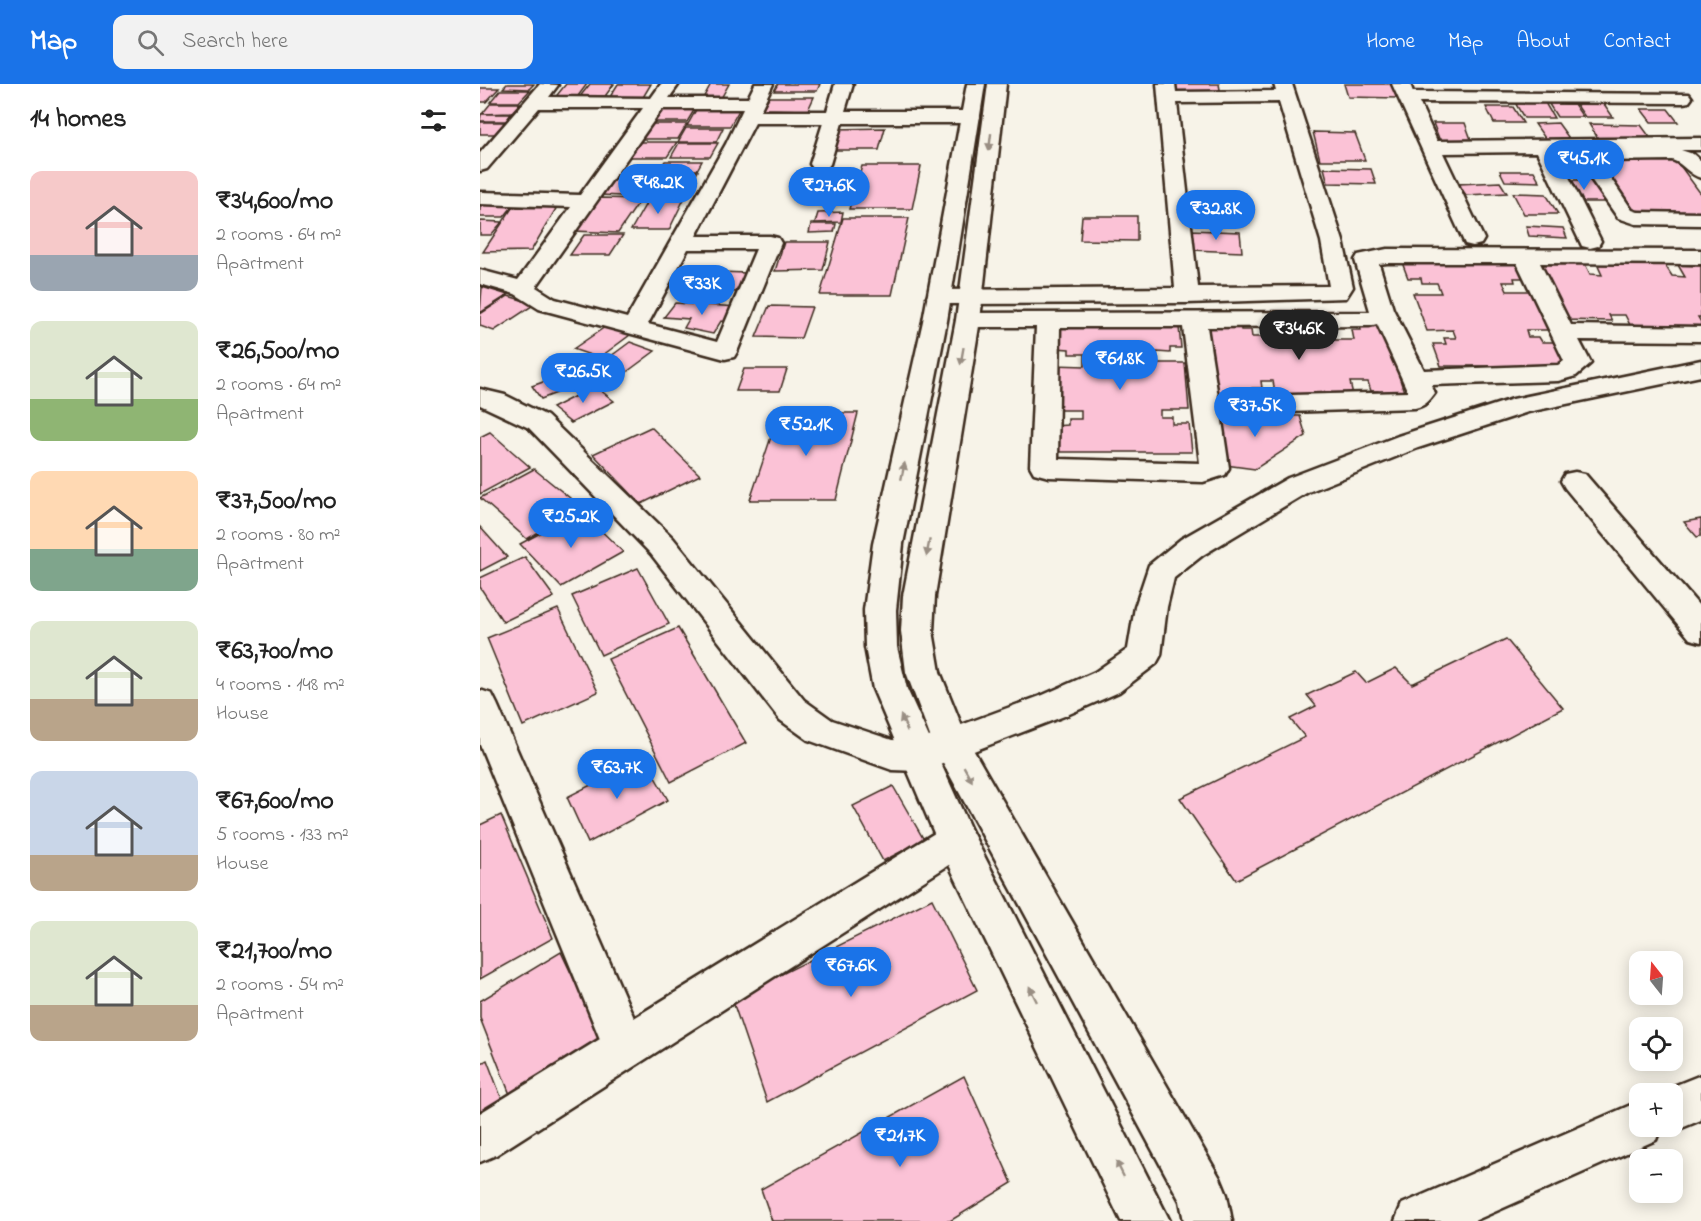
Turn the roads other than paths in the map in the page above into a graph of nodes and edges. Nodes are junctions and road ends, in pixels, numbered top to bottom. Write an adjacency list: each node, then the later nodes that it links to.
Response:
1 (550, 84): 12 (street)
2 (670, 84): 13 (street)
3 (764, 84): 14 (street)
4 (844, 84): 16 (street)
5 (976, 84): 15 (street)
6 (998, 84): 35 (street, one-way to 35)
7 (1284, 90): 9 (street); 27 (street)
8 (1597, 90): 10 (street); 11 (street)
9 (1167, 91): 36 (street)
10 (1404, 91): 18 (street)
11 (1683, 98)
12 (534, 102): 13 (street); 20 (street)
13 (655, 104): 14 (street); 24 (street)
14 (752, 110): 16 (street); 29 (street)
15 (970, 117): 16 (street); 35 (street)
16 (834, 118): 21 (street)
17 (1701, 144): 19 (street)
18 (1432, 147): 19 (street); 26 (street)
19 (1544, 147): 28 (street)
20 (483, 158)
21 (820, 164)
22 (1701, 172): 25 (street)
23 (480, 198): 24 (street)
24 (587, 201): 34 (street)
25 (1701, 219)
26 (1473, 239): 27 (street); 28 (street)
27 (1332, 241): 36 (street)
28 (1590, 241): 30 (street)
29 (682, 242): 39 (street); 39 (street)
30 (1701, 242)
31 (1525, 256): 32 (street); 37 (street); 40 (street)
32 (1701, 257)
33 (480, 277): 34 (street)
34 (523, 289): 39 (street)
35 (959, 305): 36 (street); 38 (street); 49 (street, one-way to 49); 50 (street, one-way to 35)
36 (1190, 308): 37 (street); 38 (street); 45 (street)
37 (1382, 310): 43 (street)
38 (1048, 321): 45 (street)
39 (633, 328)
40 (1564, 332): 41 (street); 43 (street)
41 (1701, 334)
42 (1701, 368): 49 (street)
43 (1415, 378): 45 (street)
44 (480, 398): 50 (street)
45 (1207, 406)
46 (1575, 481): 47 (street)
47 (1701, 630)
48 (480, 704): 52 (street)
49 (951, 744): 50 (street); 58 (street, one-way to 58)
50 (919, 756): 51 (street)
51 (956, 840): 52 (street); 57 (street, one-way to 51)
52 (625, 1048): 56 (street)
53 (1701, 1096): 54 (street)
54 (1683, 1104)
55 (1629, 1129): 59 (street)
56 (480, 1139)
57 (1146, 1221)
58 (1208, 1221)
59 (1419, 1221)

